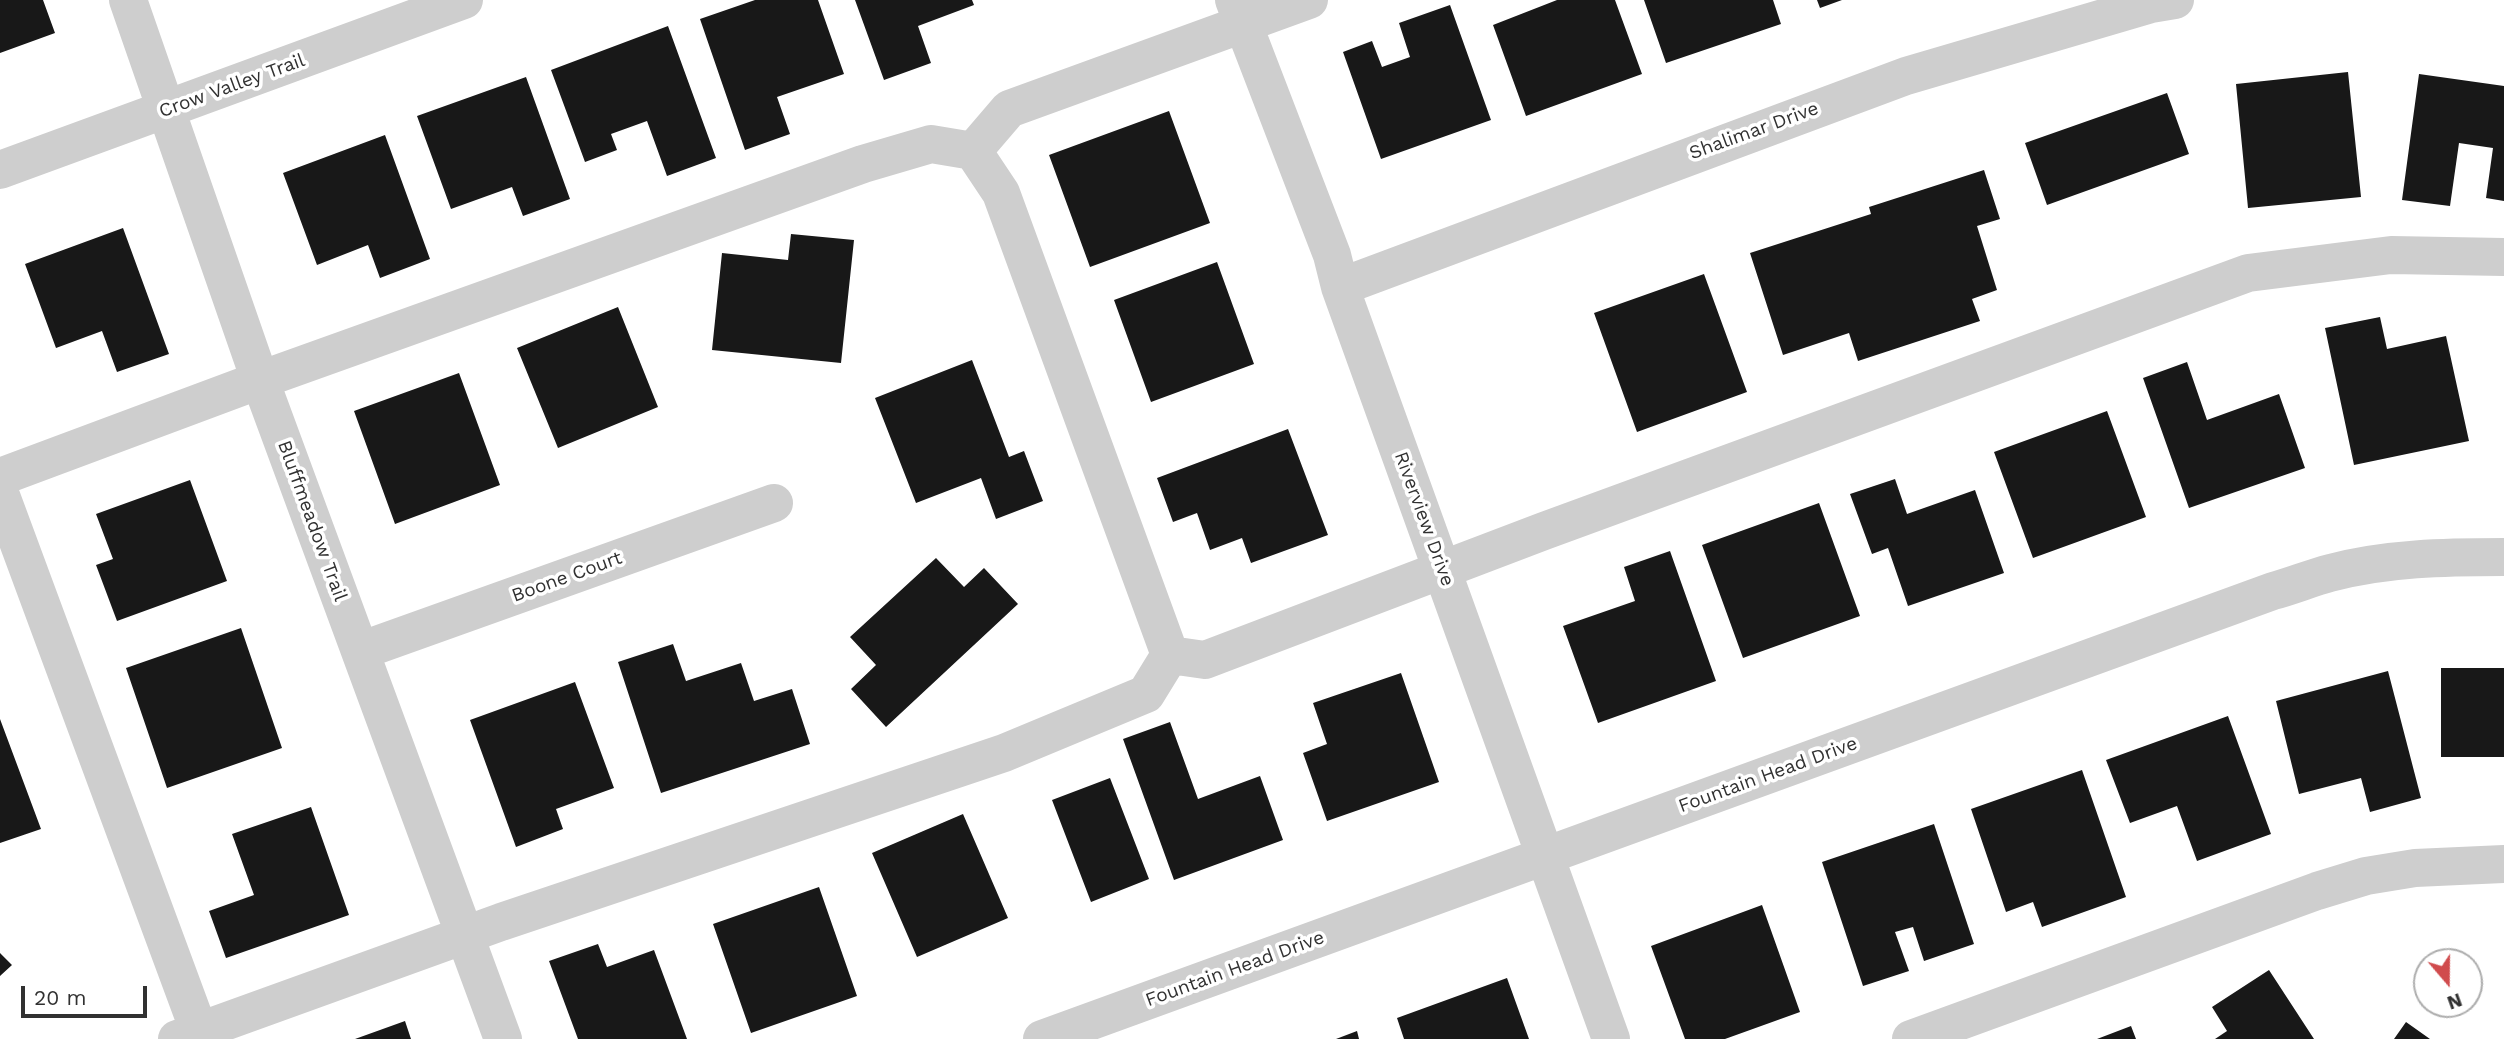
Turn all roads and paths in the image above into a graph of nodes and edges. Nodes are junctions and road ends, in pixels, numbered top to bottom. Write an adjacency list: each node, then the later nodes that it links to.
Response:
1 (128, 0): 6 (street, Bluffmeadow Trail)
2 (464, 0): 6 (street, Crow Valley Trail)
3 (1308, 0): 5 (street)
4 (2175, 0): 10 (street, Shalimar Drive)
5 (1238, 12): 7 (street); 10 (street, Riverview Drive)
6 (167, 111): 8 (street, Crow Valley Trail); 11 (street, Bluffmeadow Trail)
7 (973, 151): 11 (street); 18 (street)
8 (0, 170)
9 (2504, 257): 16 (street)
10 (1340, 287): 16 (street, Riverview Drive)
11 (260, 380): 12 (street); 17 (street, Bluffmeadow Trail)
12 (0, 477)
13 (0, 493): 22 (street)
14 (774, 503): 17 (street, Boone Court)
15 (2504, 557): 19 (street, Fountain Head Drive)
16 (1442, 569): 18 (street); 19 (street, Riverview Drive)
17 (360, 651): 21 (street, Bluffmeadow Trail)
18 (1170, 655): 21 (street)
19 (1545, 856): 24 (street, Fountain Head Drive); 25 (street, Riverview Drive)
20 (2504, 864): 26 (street)
21 (466, 934): 22 (street); 23 (street, Bluffmeadow Trail)
22 (188, 1035)
23 (503, 1039)
24 (1042, 1039)
25 (1611, 1039)
26 (1911, 1039)

